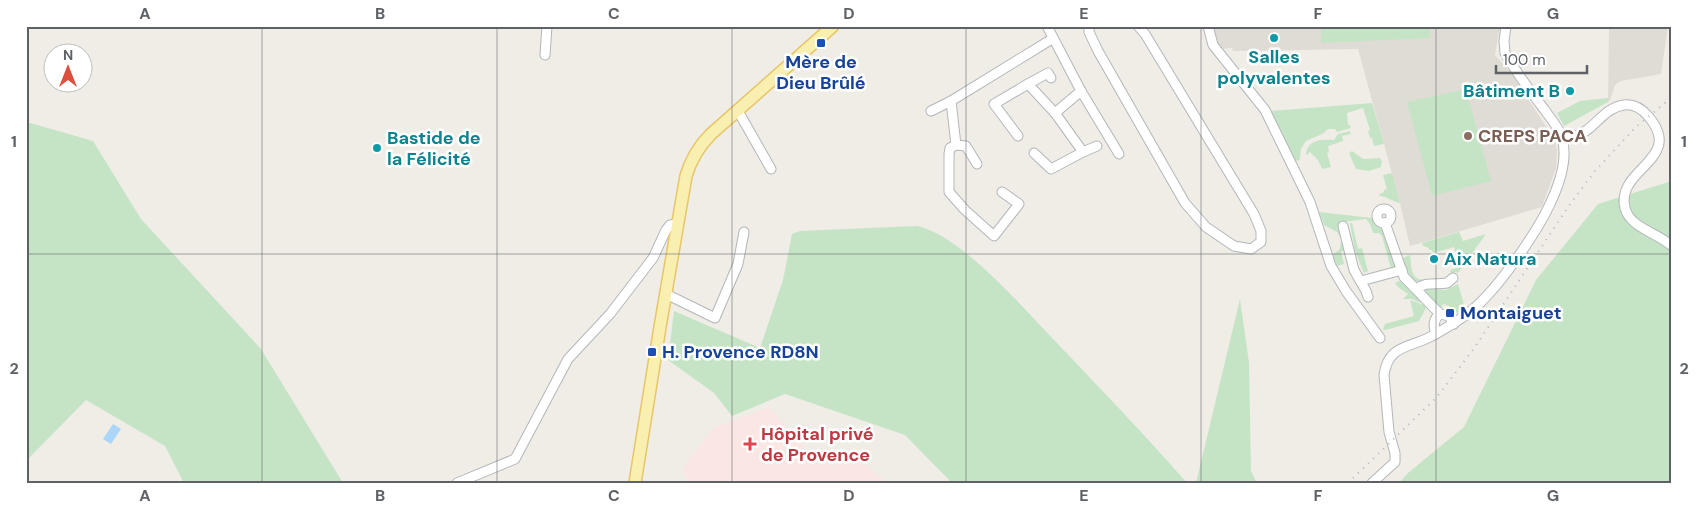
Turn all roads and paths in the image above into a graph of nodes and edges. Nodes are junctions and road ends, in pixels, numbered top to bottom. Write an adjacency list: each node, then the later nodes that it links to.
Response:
1 (548, 26): 9 (street)
2 (1047, 26): 8 (street)
3 (1089, 26): 4 (street)
4 (1138, 26)
5 (1208, 26): 41 (street)
6 (1506, 26): 18 (street)
7 (828, 28): 14 (main road)
8 (1052, 39): 12 (street); 13 (street)
9 (545, 56)
10 (1051, 78): 11 (street)
11 (1028, 84): 16 (street); 17 (street)
12 (1081, 91): 16 (street); 23 (street)
13 (951, 102): 15 (street); 19 (street)
14 (738, 110): 25 (street); 27 (main road)
15 (931, 111)
16 (1055, 113): 21 (street)
17 (1018, 136)
18 (1562, 140): 31 (street); 39 (street)
19 (956, 145): 24 (street); 26 (street)
20 (1097, 146): 21 (street)
21 (1083, 152): 22 (street)
22 (1034, 153)
23 (1119, 154)
24 (977, 164)
25 (771, 170)
26 (1002, 192)
27 (678, 223): 36 (main road); 42 (street)
28 (1385, 223): 32 (street)
29 (1343, 226): 34 (street)
30 (744, 232): 36 (street)
31 (1672, 246)
32 (1402, 270): 34 (street); 35 (street)
33 (1453, 278): 35 (street)
34 (1361, 281): 37 (street)
35 (1416, 289): 38 (street)
36 (666, 294): 43 (main road); 44 (main road)
37 (1368, 297)
38 (1440, 314): 39 (street); 40 (street)
39 (1454, 324): 40 (street)
40 (1436, 334): 45 (street)
41 (1380, 338)
42 (457, 483)
43 (635, 483)
44 (640, 483)
45 (1372, 483)

